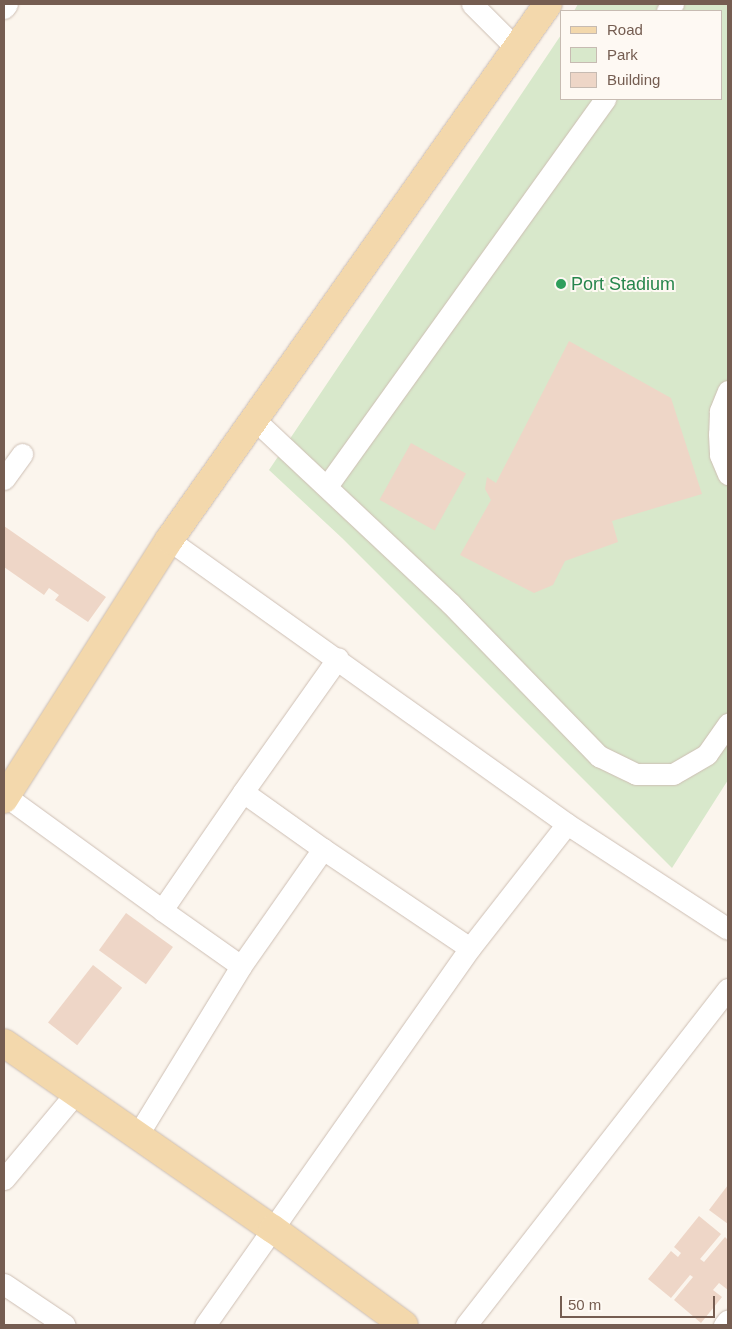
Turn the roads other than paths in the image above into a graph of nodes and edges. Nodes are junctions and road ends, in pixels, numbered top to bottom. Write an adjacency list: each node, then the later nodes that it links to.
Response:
1 (7, 4): 4 (street)
2 (472, 4): 5 (street)
3 (548, 4): 5 (main road)
4 (4, 8)
5 (518, 50): 8 (main road)
6 (604, 100): 12 (street)
7 (728, 391): 10 (street)
8 (255, 420): 12 (street); 13 (main road)
9 (22, 454): 11 (street)
10 (728, 474)
11 (4, 479)
12 (327, 486): 15 (street)
13 (169, 540): 14 (street); 17 (main road)
14 (338, 658): 16 (street); 18 (street)
15 (728, 724)
16 (243, 792): 19 (street); 20 (street)
17 (4, 797): 20 (street)
18 (567, 824): 21 (street); 22 (street)
19 (323, 849): 22 (street); 23 (street)
20 (162, 910): 23 (street)
21 (726, 924)
22 (470, 948): 29 (street)
23 (241, 966): 27 (street)
24 (728, 989): 35 (street)
25 (4, 1043): 26 (main road)
26 (75, 1094): 27 (main road); 28 (street)
27 (137, 1136): 29 (main road)
28 (4, 1179)
29 (273, 1228): 33 (street); 34 (main road)
30 (4, 1284): 32 (street)
31 (728, 1320): 36 (street)
32 (65, 1325)
33 (205, 1325)
34 (404, 1325)
35 (466, 1325)
36 (724, 1325)

